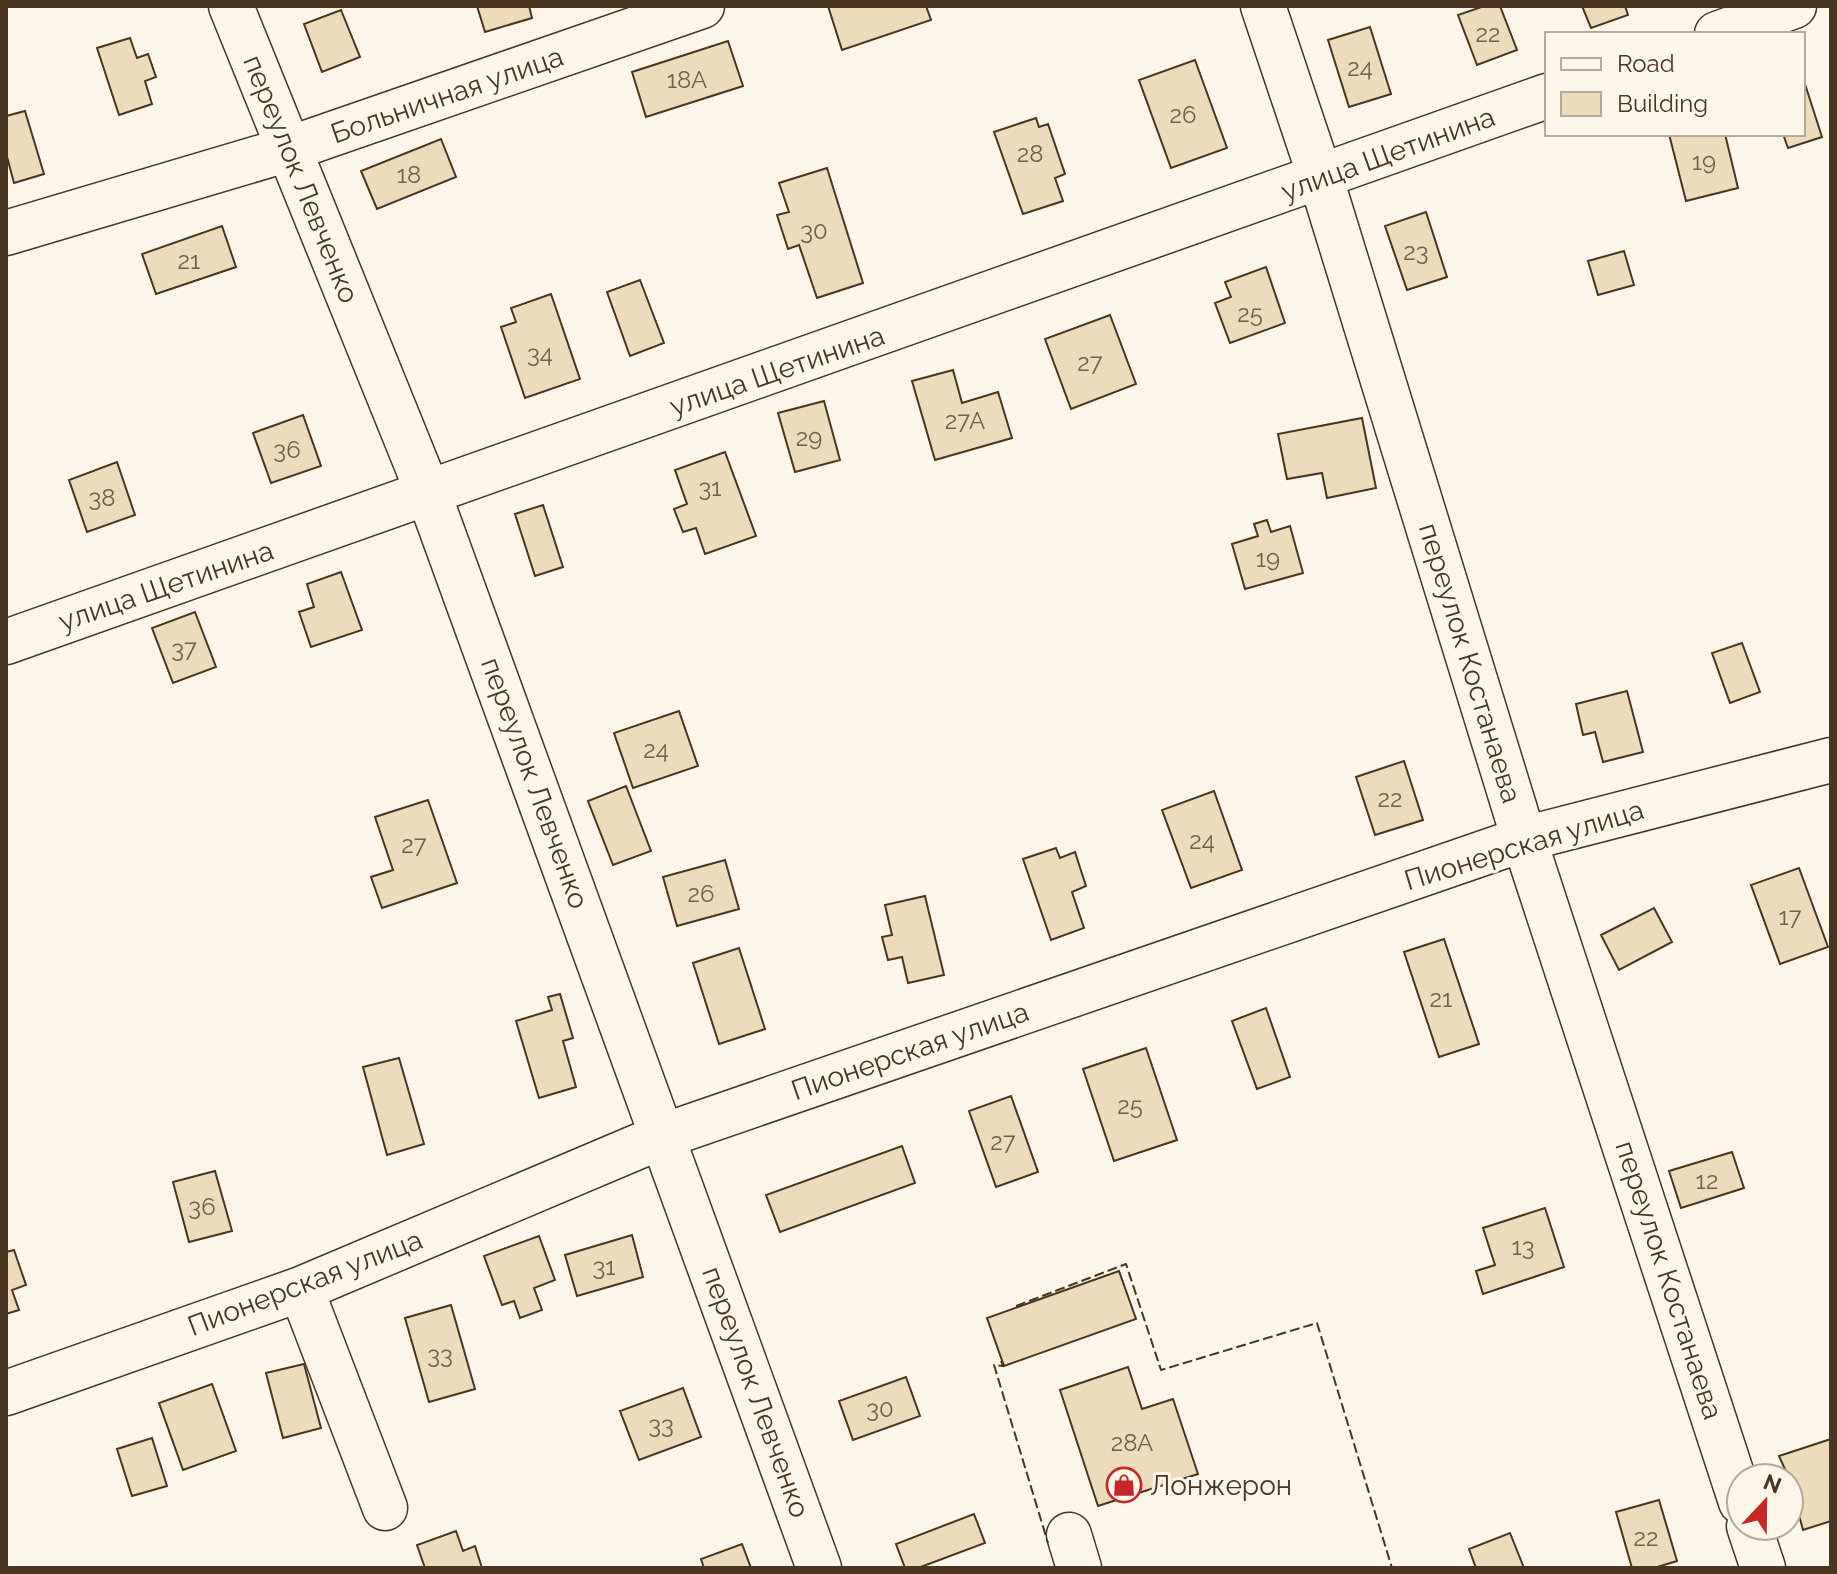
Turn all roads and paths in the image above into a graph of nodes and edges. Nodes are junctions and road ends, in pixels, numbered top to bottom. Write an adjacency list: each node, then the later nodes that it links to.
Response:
1 (231, 6): 7 (street, переулок Левченко)
2 (702, 6): 7 (street, Больничная улица)
3 (1263, 6): 8 (street, переулок Костанаева)
4 (1794, 6): 5 (street)
5 (1722, 32)
6 (1545, 97): 8 (street, улица Щетинина)
7 (289, 149): 9 (street, Больничная улица); 10 (street, переулок Левченко)
8 (1321, 179): 10 (street, улица Щетинина); 13 (street, переулок Костанаева)
9 (6, 233)
10 (429, 495): 11 (street, улица Щетинина); 14 (street, переулок Левченко)
11 (6, 642)
12 (1831, 760): 13 (street, Пионерская улица)
13 (1524, 839): 14 (street, Пионерская улица); 17 (street, переулок Костанаева)
14 (663, 1136): 15 (street, Пионерская улица); 20 (street, переулок Левченко)
15 (301, 1289): 16 (street, Пионерская улица); 18 (street)
16 (6, 1393)
17 (1728, 1462)
18 (385, 1508)
19 (1754, 1542): 21 (street)
20 (819, 1568)
21 (1763, 1568)

